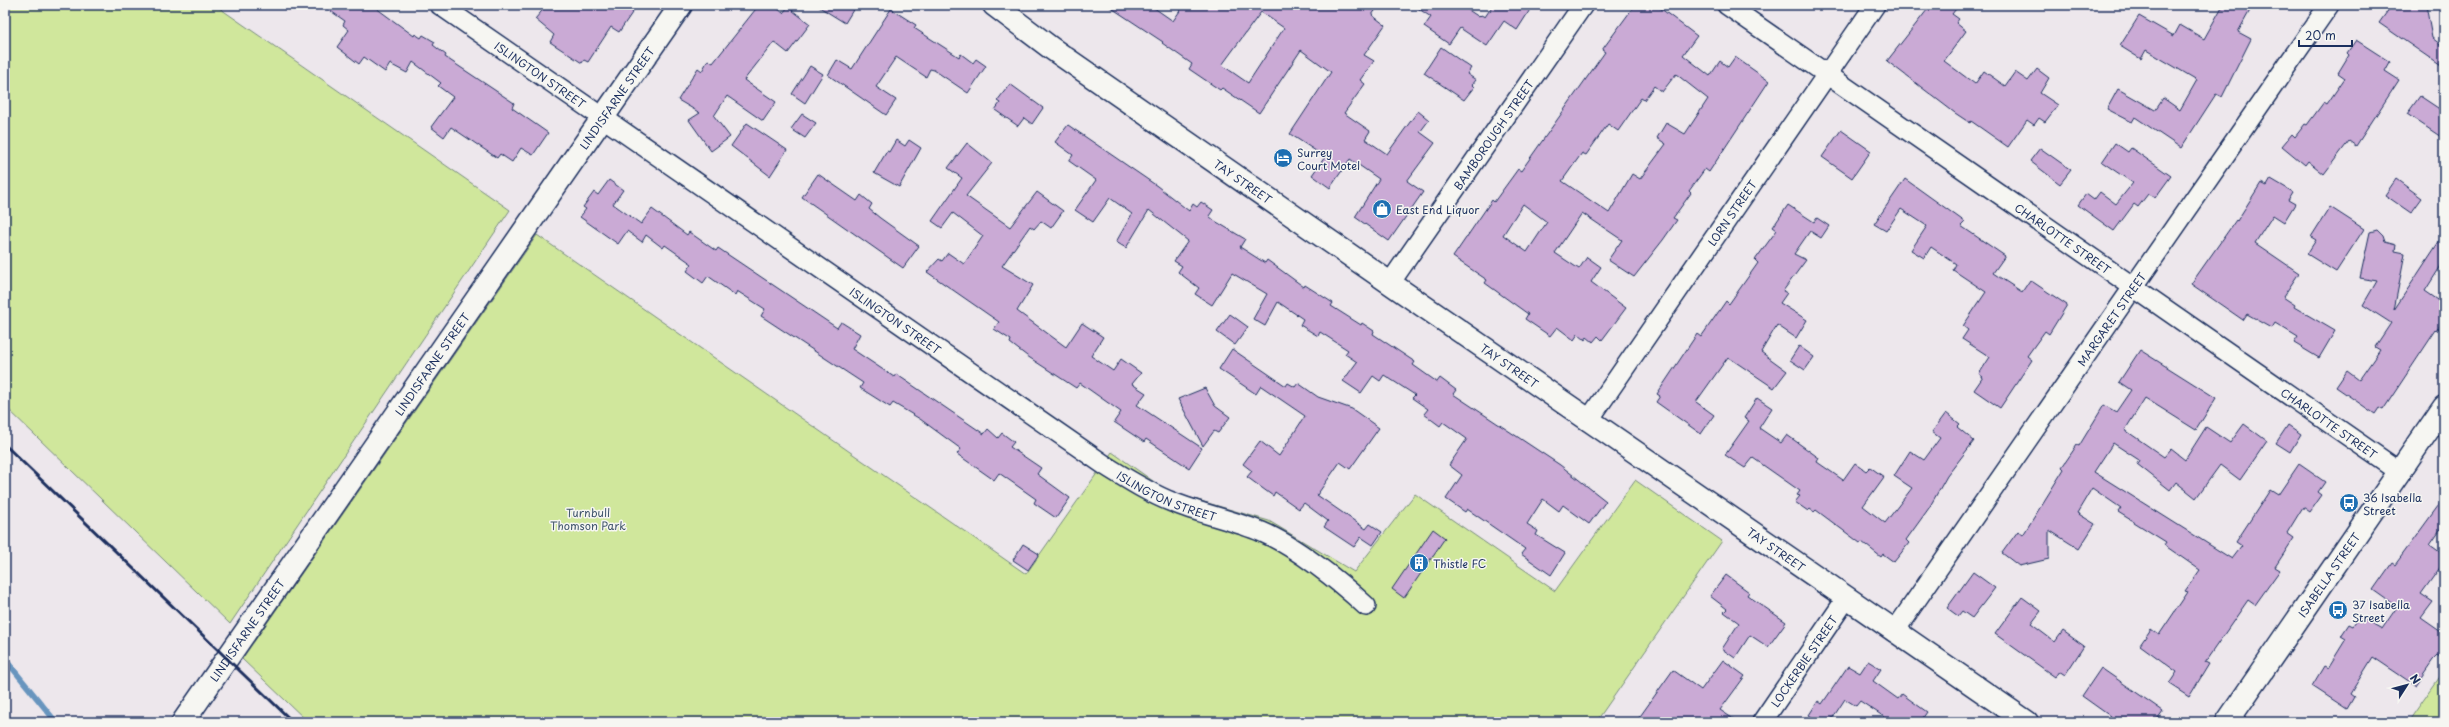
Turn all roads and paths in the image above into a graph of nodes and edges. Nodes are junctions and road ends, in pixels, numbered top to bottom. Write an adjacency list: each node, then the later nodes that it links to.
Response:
1 (440, 5): 9 (street, ISLINGTON STREET)
2 (681, 5): 9 (main road, LINDISFARNE STREET)
3 (994, 5): 10 (main road, TAY STREET)
4 (1583, 5): 10 (street, BAMBOROUGH STREET)
5 (1727, 5): 8 (street, CHARLOTTE STREET)
6 (1876, 5): 8 (street, LORN STREET)
7 (2328, 5): 11 (street, MARGARET STREET)
8 (1827, 75): 11 (street, CHARLOTTE STREET); 13 (street, LORN STREET)
9 (602, 118): 16 (street, ISLINGTON STREET); 18 (main road, LINDISFARNE STREET)
10 (1390, 283): 13 (main road, TAY STREET)
11 (2133, 286): 14 (street, CHARLOTTE STREET); 17 (street, MARGARET STREET)
12 (2444, 407): 14 (main road, ISABELLA STREET)
13 (1588, 420): 15 (main road, TAY STREET)
14 (2400, 472): 21 (main road, ISABELLA STREET)
15 (1846, 599): 17 (main road, TAY STREET); 19 (street, LOCKERBIE STREET)
16 (1366, 606)
17 (1894, 632): 20 (main road, TAY STREET)
18 (183, 722)
19 (1762, 722)
20 (2027, 722)
21 (2227, 722)

